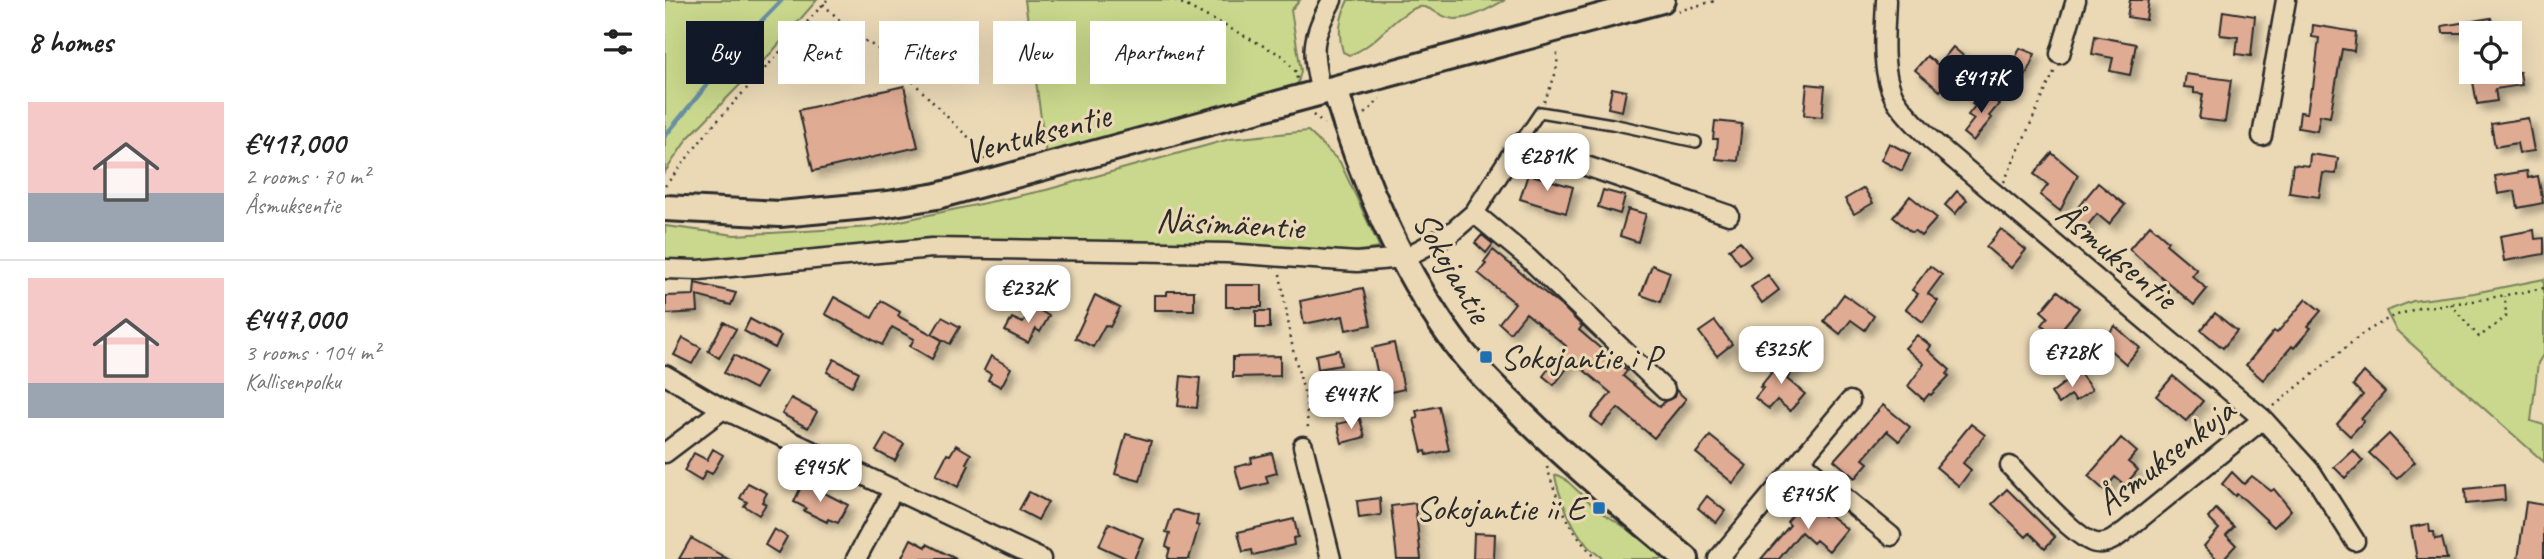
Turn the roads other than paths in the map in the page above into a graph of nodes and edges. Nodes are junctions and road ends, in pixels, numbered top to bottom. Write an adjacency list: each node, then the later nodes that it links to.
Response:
1 (1332, 0): 7 (street)
2 (1662, 0): 7 (main road, Ventuksentie)
3 (1886, 0): 20 (street, Åsmuksentie)
4 (2076, 0): 6 (street)
5 (2286, 0): 8 (street)
6 (2060, 54)
7 (1319, 94): 11 (main road, Ventuksentie); 14 (main road, Sokojantie)
8 (2262, 136)
9 (1696, 142): 10 (lane)
10 (1519, 143): 12 (street, Näsimäentie); 13 (street)
11 (665, 208)
12 (1474, 213): 14 (street, Näsimäentie); 17 (street)
13 (1730, 215)
14 (1404, 258): 15 (street, Näsimäentie); 31 (main road, Sokojantie)
15 (665, 270)
16 (665, 375): 19 (street)
17 (1665, 390)
18 (1850, 401): 23 (street)
19 (723, 409): 22 (street); 25 (street)
20 (2263, 419): 24 (street, Åsmuksenkuja); 27 (street, Åsmuksentie)
21 (1303, 446): 30 (street)
22 (665, 453)
23 (1800, 461): 26 (street); 32 (street)
24 (2010, 466)
25 (894, 489): 28 (street); 29 (street)
26 (1891, 536)
27 (2355, 541)
28 (856, 559)
29 (1041, 559)
30 (1331, 559)
31 (1686, 559)
32 (1718, 559)

